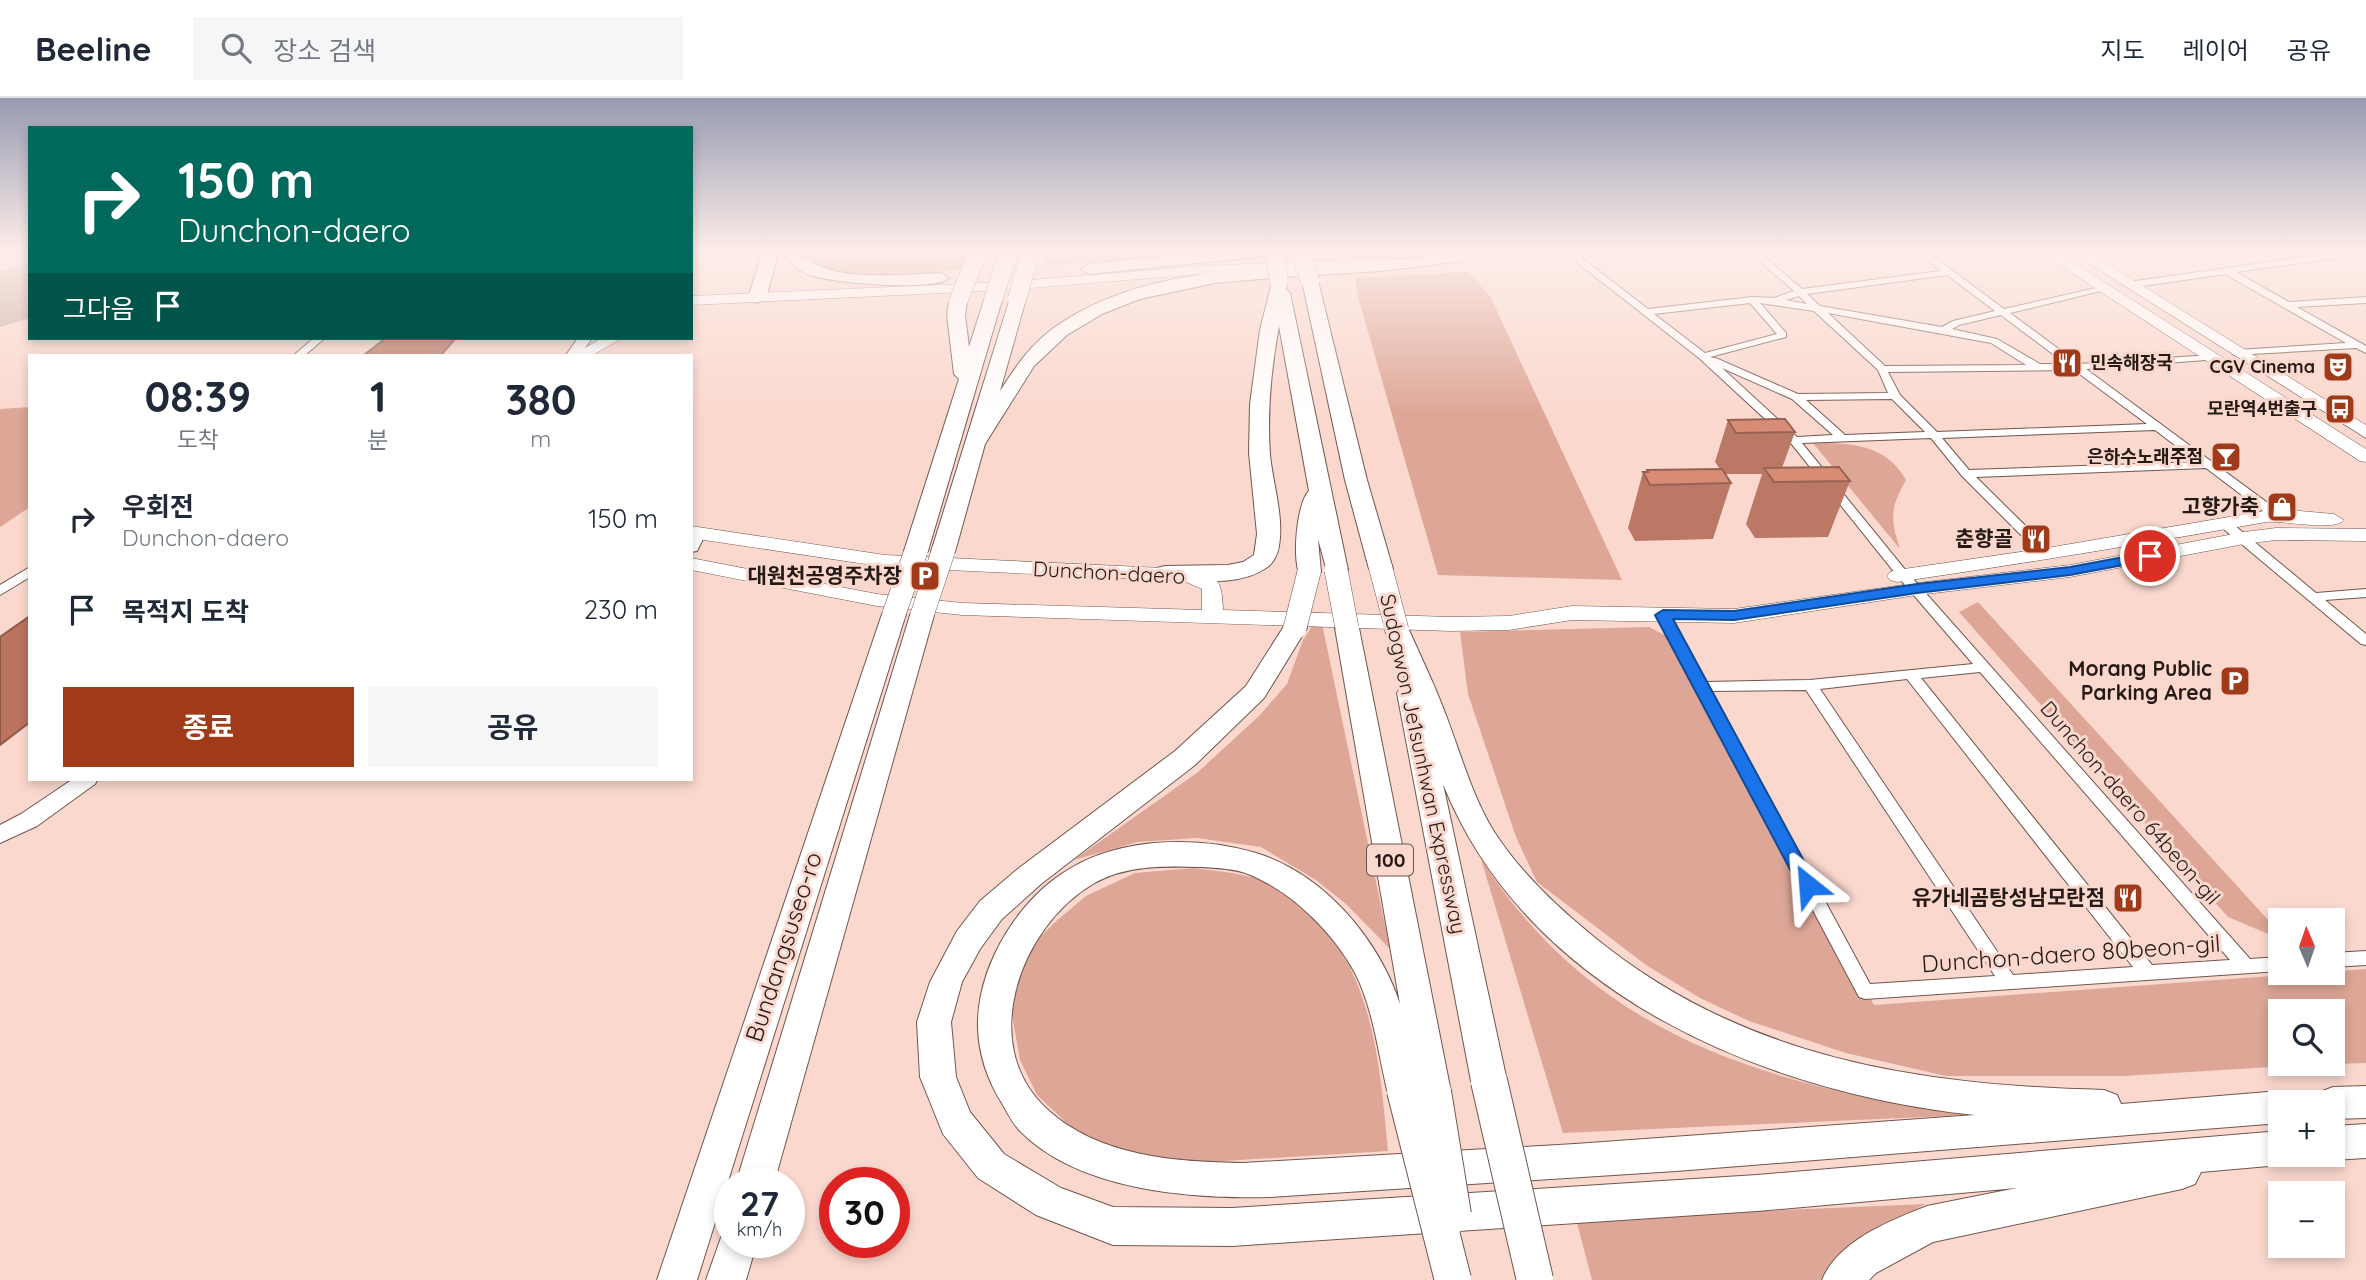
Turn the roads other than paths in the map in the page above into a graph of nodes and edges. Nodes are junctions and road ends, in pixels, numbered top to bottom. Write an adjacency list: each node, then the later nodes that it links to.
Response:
1 (726, 305): 19 (main road)
2 (957, 305): 35 (highway, bridge)
3 (991, 305): 35 (highway, bridge)
4 (1015, 305): 43 (highway, bridge)
5 (1109, 305): 43 (highway)
6 (1274, 305): 57 (highway)
7 (1284, 305): 47 (highway, 100)
8 (1313, 305): 66 (highway, Sudogwon Je1sunhwan Expressway / 100, bridge)
9 (1635, 305): 22 (street)
10 (1706, 305): 22 (street)
11 (1757, 305): 30 (street)
12 (1796, 305): 20 (street)
13 (1812, 305): 20 (street)
14 (1996, 305): 21 (street)
15 (2029, 305): 21 (street)
16 (2128, 305): 31 (main road)
17 (2161, 305): 27 (main road)
18 (2288, 305): 26 (street)
19 (693, 309)
20 (1816, 309): 23 (street); 34 (street)
21 (2004, 311): 23 (street); 32 (street)
22 (1644, 312): 30 (street)
23 (1943, 330): 33 (street)
24 (318, 340): 28 (street)
25 (610, 340): 29 (main road)
26 (2363, 347): 27 (street)
27 (2237, 353): 40 (main road)
28 (300, 354)
29 (583, 354)
30 (1703, 356): 37 (street); 42 (street, Dunchon-daero 64beon-gil)
31 (2206, 357): 32 (street); 44 (main road)
32 (2079, 367): 33 (street); 38 (street)
33 (2039, 368): 34 (street)
34 (1882, 369): 36 (street)
35 (965, 387): 62 (highway, bridge)
36 (1895, 396): 37 (street); 39 (street)
37 (1796, 397): 41 (street)
38 (2159, 427): 39 (street); 45 (street)
39 (1932, 433): 41 (street); 46 (street)
40 (2366, 433)
41 (1842, 438): 42 (street)
42 (1794, 440): 58 (street, Dunchon-daero 64beon-gil)
43 (972, 448): 62 (highway, bridge)
44 (2366, 457)
45 (2208, 465): 46 (street); 48 (street)
46 (1966, 474): 54 (street)
47 (1318, 480): 81 (highway, 100, bridge); 88 (highway, bridge)
48 (2276, 515): 49 (main road); 50 (main road)
49 (2366, 522)
50 (2224, 523): 53 (street); 54 (main road)
51 (2366, 535): 53 (main road)
52 (694, 537): 57 (main road, Dunchon-daero)
53 (2244, 538): 58 (main road); 61 (street)
54 (2047, 554): 58 (main road)
55 (693, 564): 62 (main road)
56 (28, 572): 59 (street)
57 (1165, 573): 64 (main road, Dunchon-daero)
58 (1910, 582): 63 (main road); 65 (main road); 68 (street, Dunchon-daero 64beon-gil)
59 (0, 591)
60 (2366, 593): 61 (street)
61 (2314, 597): 67 (street)
62 (898, 610): 64 (main road, Dunchon-daero); 90 (highway, Bundangsuseo-ro); 92 (highway, Bundangsuseo-ro)
63 (1663, 615): 65 (main road); 71 (street)
64 (1213, 618): 65 (main road, Dunchon-daero)
65 (1509, 623)
66 (1397, 630): 80 (highway, Sudogwon Je1sunhwan Expressway / 100); 84 (highway)
67 (2366, 640)
68 (1984, 667): 69 (street); 77 (street, Dunchon-daero 64beon-gil)
69 (1912, 676): 70 (street); 78 (street)
70 (1810, 685): 71 (street); 79 (street)
71 (1703, 687): 79 (street, Dunchon-daero 80beon-gil)
72 (85, 781): 73 (main road)
73 (0, 835)
74 (2366, 958): 75 (street)
75 (2345, 959)
76 (2268, 965): 77 (street, Dunchon-daero 80beon-gil)
77 (2246, 966): 78 (street, Dunchon-daero 80beon-gil)
78 (2148, 973): 79 (street, Dunchon-daero 80beon-gil)
79 (2009, 983)
80 (1489, 1081): 96 (highway, Sudogwon Je1sunhwan Expressway / 100, bridge)
81 (1419, 1091): 85 (highway); 94 (highway, bridge); 95 (highway, 100, bridge)
82 (2366, 1102): 83 (highway)
83 (2345, 1103)
84 (2268, 1105)
85 (2268, 1106)
86 (2366, 1141): 87 (highway)
87 (2345, 1142)
88 (2268, 1152)
89 (2268, 1154): 97 (highway)
90 (759, 1167)
91 (733, 1258): 93 (highway)
92 (677, 1280)
93 (726, 1280)
94 (1453, 1280)
95 (1463, 1280)
96 (1535, 1280)
97 (1842, 1280)

